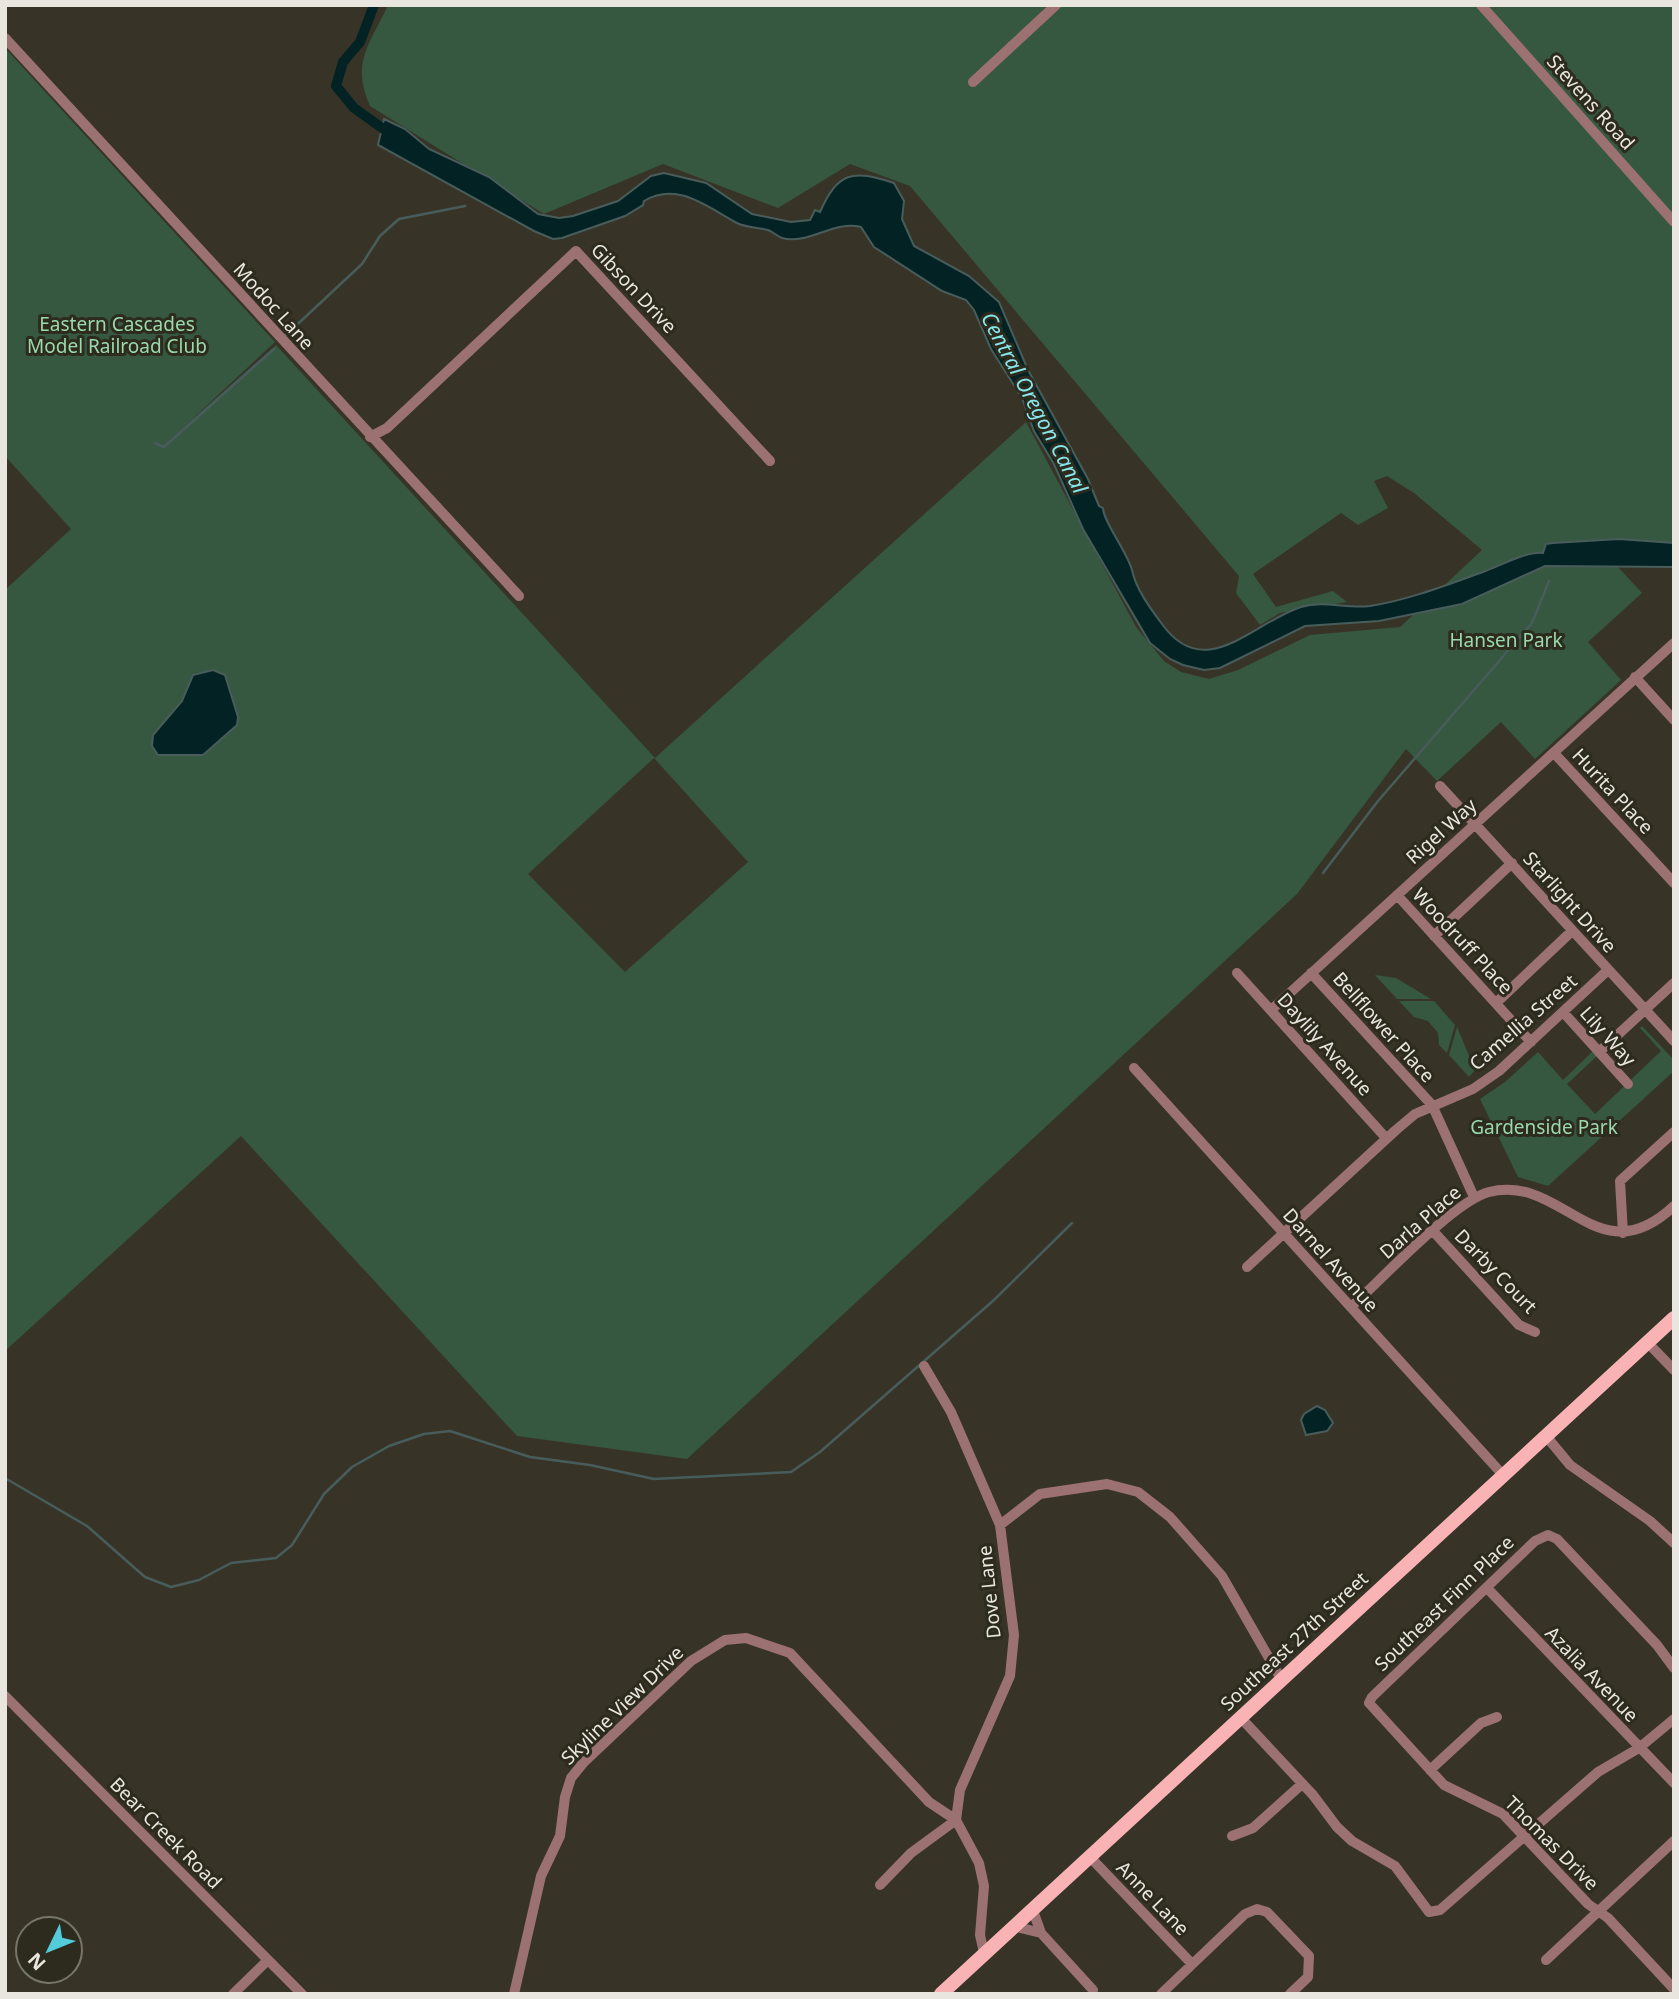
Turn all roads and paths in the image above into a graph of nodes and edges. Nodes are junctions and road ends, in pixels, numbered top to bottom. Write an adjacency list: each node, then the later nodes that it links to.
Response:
1 (1056, 5): 4 (street)
2 (1481, 5): 5 (street, Stevens Road)
3 (5, 38): 6 (street, Modoc Lane)
4 (972, 82)
5 (1674, 222)
6 (370, 437): 7 (street, Gibson Drive); 8 (street, Modoc Lane)
7 (769, 461)
8 (519, 596)
9 (1674, 643): 10 (street, Rigel Way)
10 (1635, 677): 11 (street); 12 (street, Rigel Way)
11 (1674, 720)
12 (1554, 753): 14 (street, Rigel Way); 16 (street, Hurita Place)
13 (1440, 786): 14 (street, Starlight Drive)
14 (1475, 823): 15 (street, Starlight Drive); 17 (street, Rigel Way)
15 (1511, 863): 18 (street, Starlight Drive); 19 (street)
16 (1674, 883)
17 (1396, 895): 19 (street, Woodruff Place); 21 (street, Rigel Way)
18 (1572, 931): 20 (street, Starlight Drive); 24 (street)
19 (1434, 936): 24 (street, Woodruff Place)
20 (1608, 970): 25 (street, Starlight Drive); 27 (street, Camellia Street)
21 (1311, 973): 26 (street, Rigel Way); 33 (street, Bellflower Place)
22 (1237, 974): 26 (street, Daylily Avenue)
23 (1674, 983): 25 (street)
24 (1496, 1003): 29 (street, Woodruff Place)
25 (1645, 1009): 28 (street, Starlight Drive); 30 (street)
26 (1271, 1010): 35 (street, Daylily Avenue)
27 (1563, 1012): 29 (street, Camellia Street); 30 (street, Lily Way)
28 (1674, 1041)
29 (1531, 1042): 33 (street, Camellia Street)
30 (1600, 1052): 32 (street, Lily Way)
31 (1134, 1068): 39 (street, Darnel Avenue)
32 (1628, 1084)
33 (1432, 1105): 35 (street, Camellia Street); 36 (street, Bellflower Place)
34 (1674, 1132): 40 (street)
35 (1386, 1138): 39 (street, Camellia Street)
36 (1474, 1197): 38 (street, Darla Place); 40 (street, Darla Place)
37 (1674, 1206): 40 (street)
38 (1433, 1231): 42 (street, Darla Place); 44 (street, Darby Court)
39 (1284, 1233): 41 (street, Camellia Street); 42 (street, Darnel Avenue)
40 (1623, 1233)
41 (1247, 1267)
42 (1351, 1307): 49 (street, Darnel Avenue)
43 (1674, 1318): 45 (main road, Southeast 27th Street)
44 (1535, 1332)
45 (1647, 1342): 47 (street); 48 (main road, Southeast 27th Street)
46 (924, 1366): 50 (street, Dove Lane)
47 (1674, 1370)
48 (1546, 1436): 49 (main road, Southeast 27th Street); 51 (street)
49 (1503, 1475): 54 (main road, Southeast 27th Street)
50 (1000, 1525): 54 (street); 64 (street, Dove Lane)
51 (1674, 1543)
52 (1487, 1588): 53 (street, Southeast Finn Place); 56 (street, Southeast Finn Place); 60 (street, Azalia Avenue)
53 (1674, 1668)
54 (1281, 1679): 57 (main road, Southeast 27th Street)
55 (5, 1696): 75 (street, Bear Creek Road)
56 (1369, 1703): 61 (street, Thomas Drive)
57 (1240, 1717): 62 (street); 68 (main road, Southeast 27th Street)
58 (1497, 1717): 61 (street)
59 (1674, 1719): 60 (street)
60 (1639, 1748): 63 (street, Azalia Avenue); 66 (street)
61 (1430, 1770): 66 (street, Thomas Drive)
62 (1302, 1783): 65 (street); 66 (street)
63 (1674, 1783)
64 (956, 1820): 69 (street); 74 (street, Skyline View Drive); 83 (street, Skyline View Drive)
65 (1232, 1836)
66 (1525, 1837): 71 (street, Thomas Drive)
67 (1674, 1841): 71 (street)
68 (1088, 1856): 70 (main road, Southeast 27th Street); 77 (street, Anne Lane)
69 (880, 1885)
70 (1032, 1908): 72 (main road, Southeast 27th Street); 73 (street)
71 (1599, 1911): 76 (street); 78 (street, Thomas Drive)
72 (1013, 1926): 73 (street); 74 (main road, Southeast 27th Street)
73 (1041, 1933): 79 (street)
74 (984, 1953): 80 (main road, Southeast 27th Street)
75 (268, 1960): 81 (street); 82 (street, Bear Creek Road)
76 (1546, 1961)
77 (1192, 1964): 84 (street); 85 (street)
78 (1673, 1988)
79 (1093, 1990)
80 (943, 1993)
81 (233, 1994)
82 (302, 1994)
83 (514, 1994)
84 (1161, 1994)
85 (1290, 1994)

